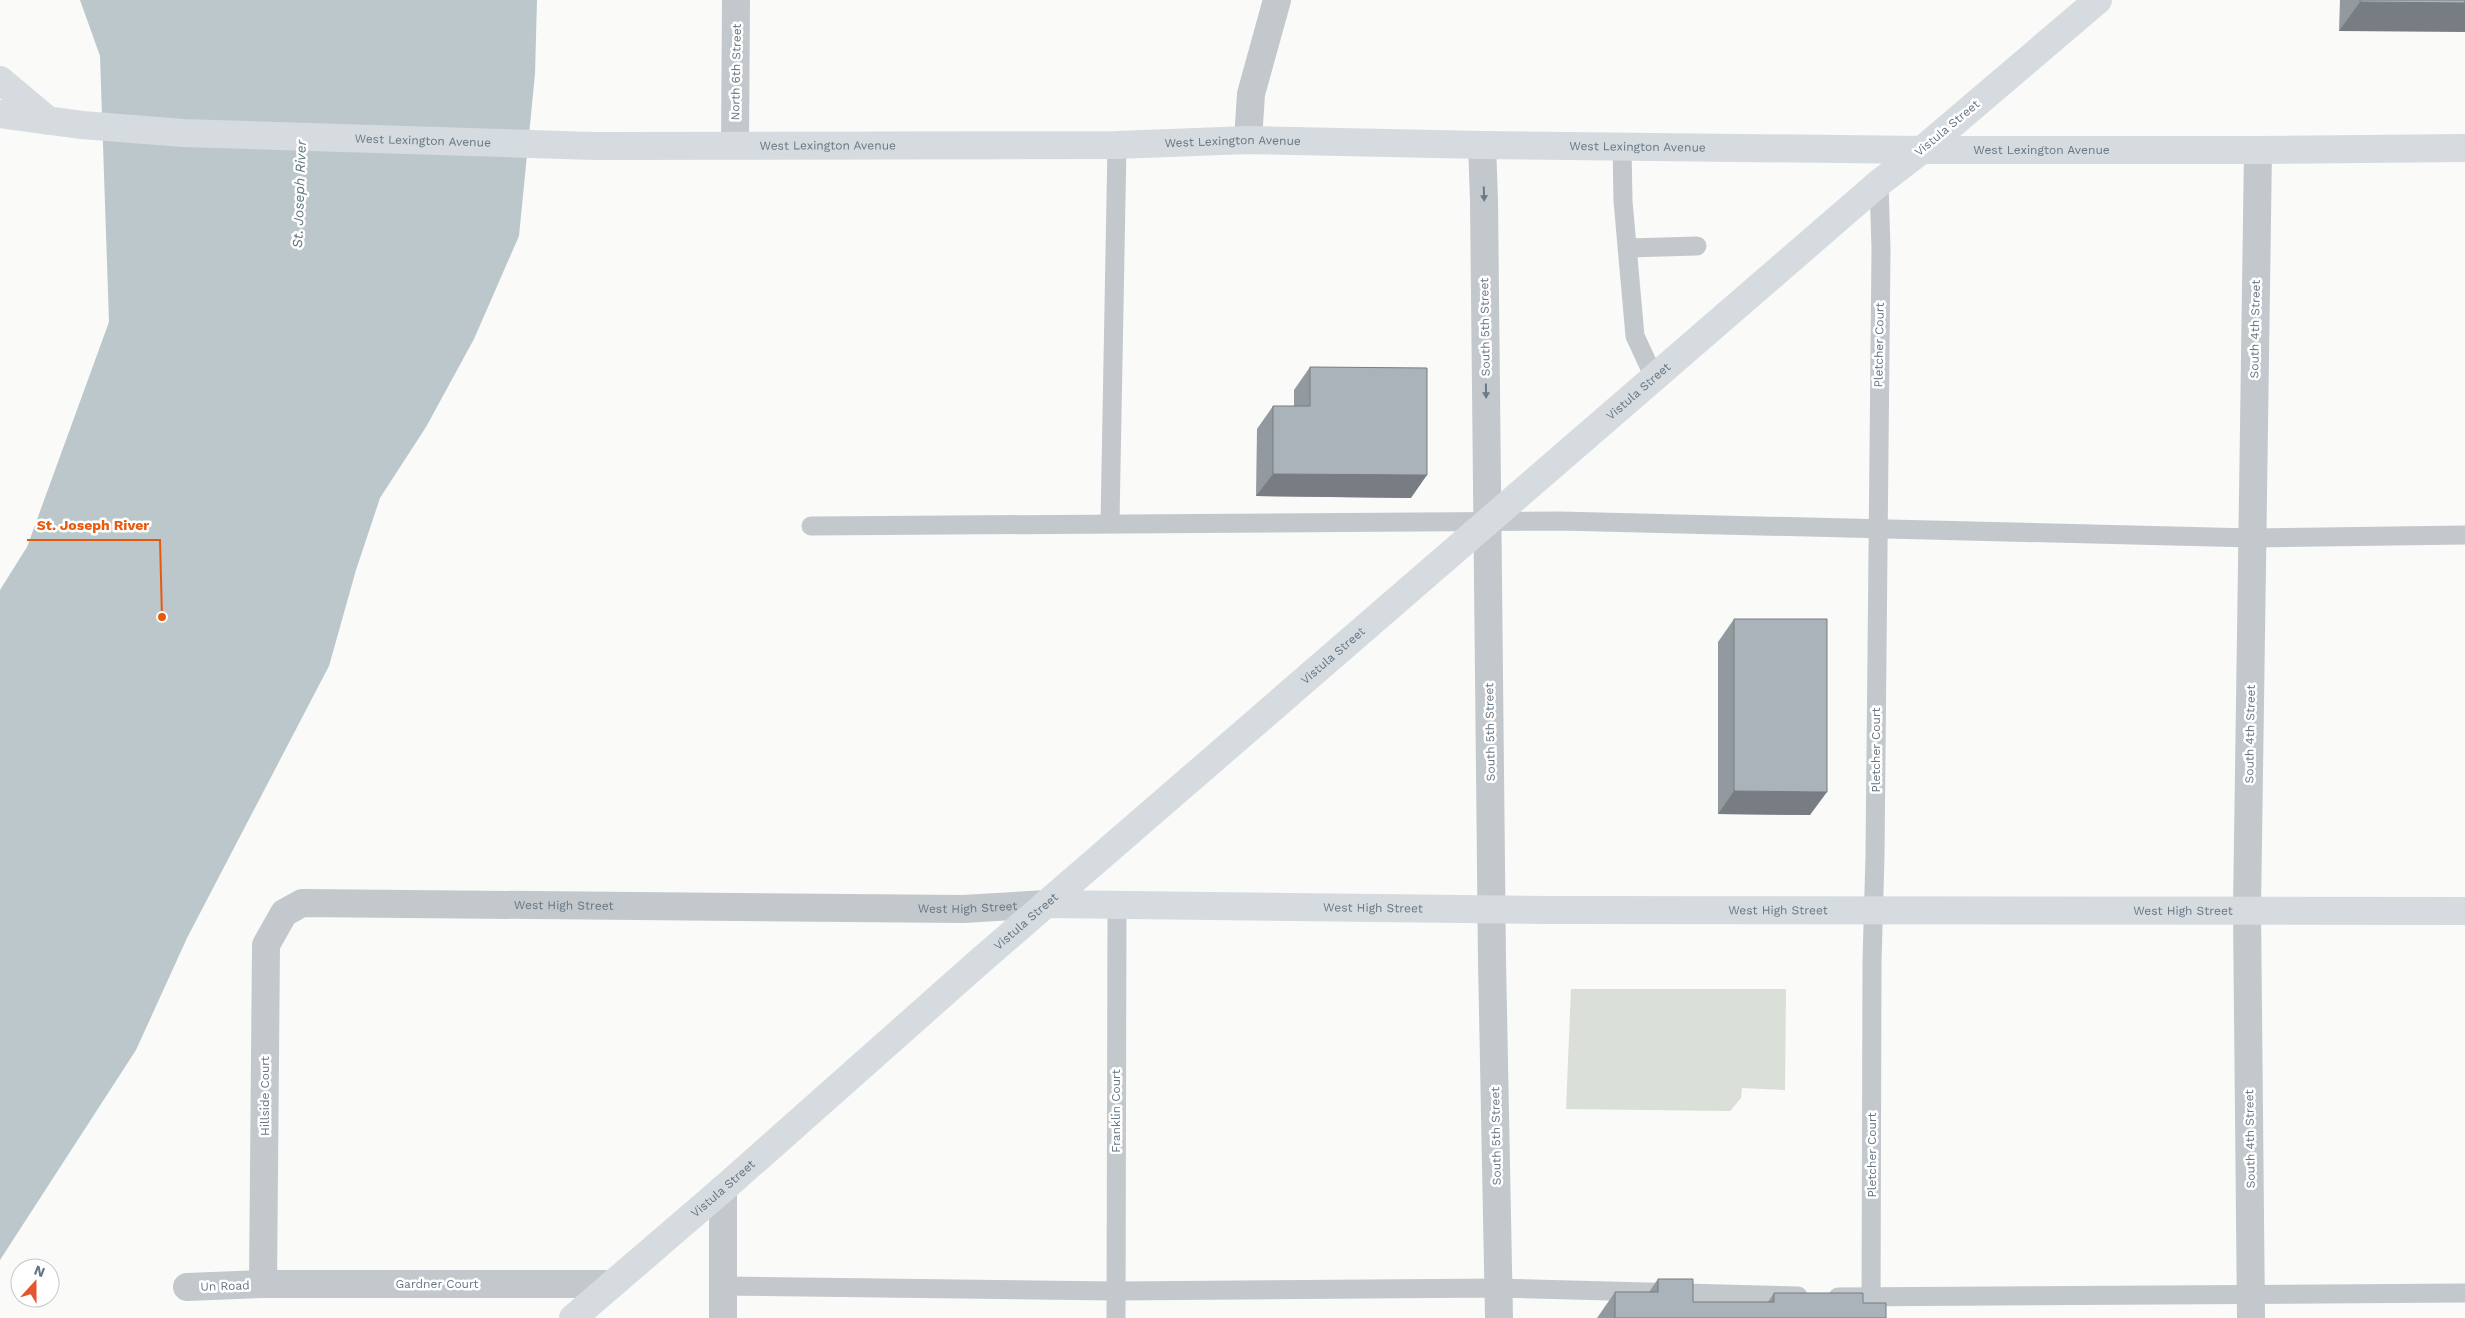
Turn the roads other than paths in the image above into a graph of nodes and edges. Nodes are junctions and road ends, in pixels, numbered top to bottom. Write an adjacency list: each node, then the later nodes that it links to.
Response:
1 (736, 0): 8 (street, North 6th Street)
2 (1278, 0): 7 (street)
3 (2098, 0): 13 (street, Vistula Street)
4 (0, 80): 6 (street)
5 (0, 114): 6 (street, West Lexington Avenue)
6 (49, 121): 8 (street, West Lexington Avenue)
7 (1248, 140): 9 (street, West Lexington Avenue); 10 (street, West Lexington Avenue)
8 (735, 145): 9 (street, West Lexington Avenue)
9 (1117, 145): 20 (lane)
10 (1482, 145): 11 (street, West Lexington Avenue); 19 (street, South 5th Street, one-way to 19)
11 (1622, 146): 13 (street, West Lexington Avenue); 17 (lane)
12 (2465, 148): 14 (street, West Lexington Avenue)
13 (1922, 150): 14 (street, West Lexington Avenue); 15 (street, Vistula Street)
14 (2258, 150): 24 (street, South 4th Street)
15 (1879, 183): 18 (street, Vistula Street); 22 (lane, Pletcher Court)
16 (1696, 246): 17 (lane)
17 (1628, 248): 18 (lane)
18 (1654, 377): 19 (street, Vistula Street)
19 (1487, 521): 20 (lane); 22 (lane); 25 (street, Vistula Street); 27 (street, South 5th Street)
20 (1110, 523): 21 (lane)
21 (811, 526)
22 (1876, 530): 24 (lane); 29 (lane, Pletcher Court)
23 (2465, 535): 24 (lane)
24 (2252, 538): 28 (street, South 4th Street)
25 (1047, 904): 26 (street, West High Street); 31 (street, West High Street); 32 (street, Vistula Street)
26 (1117, 905): 27 (street, West High Street); 38 (lane, Franklin Court)
27 (1493, 910): 29 (street, West High Street); 37 (street, South 5th Street)
28 (2247, 910): 29 (street, West High Street); 30 (street, West High Street); 41 (street, South 4th Street)
29 (1873, 911): 40 (lane, Pletcher Court)
30 (2465, 912)
31 (284, 913): 33 (street, Hillside Court)
32 (723, 1189): 34 (street, Vistula Street); 35 (street)
33 (264, 1284): 34 (street, Gardner Court); 36 (street, Un Road)
34 (611, 1284): 42 (street, Vistula Street)
35 (722, 1286): 38 (lane); 43 (street)
36 (187, 1287)
37 (1500, 1288): 38 (lane); 40 (lane); 45 (street, South 5th Street)
38 (1116, 1291): 44 (lane, Franklin Court)
39 (2465, 1293): 41 (lane)
40 (1872, 1298): 41 (lane); 46 (lane, Pletcher Court)
41 (2252, 1306)
42 (573, 1318)
43 (723, 1318)
44 (1116, 1318)
45 (1499, 1318)
46 (1871, 1318)

